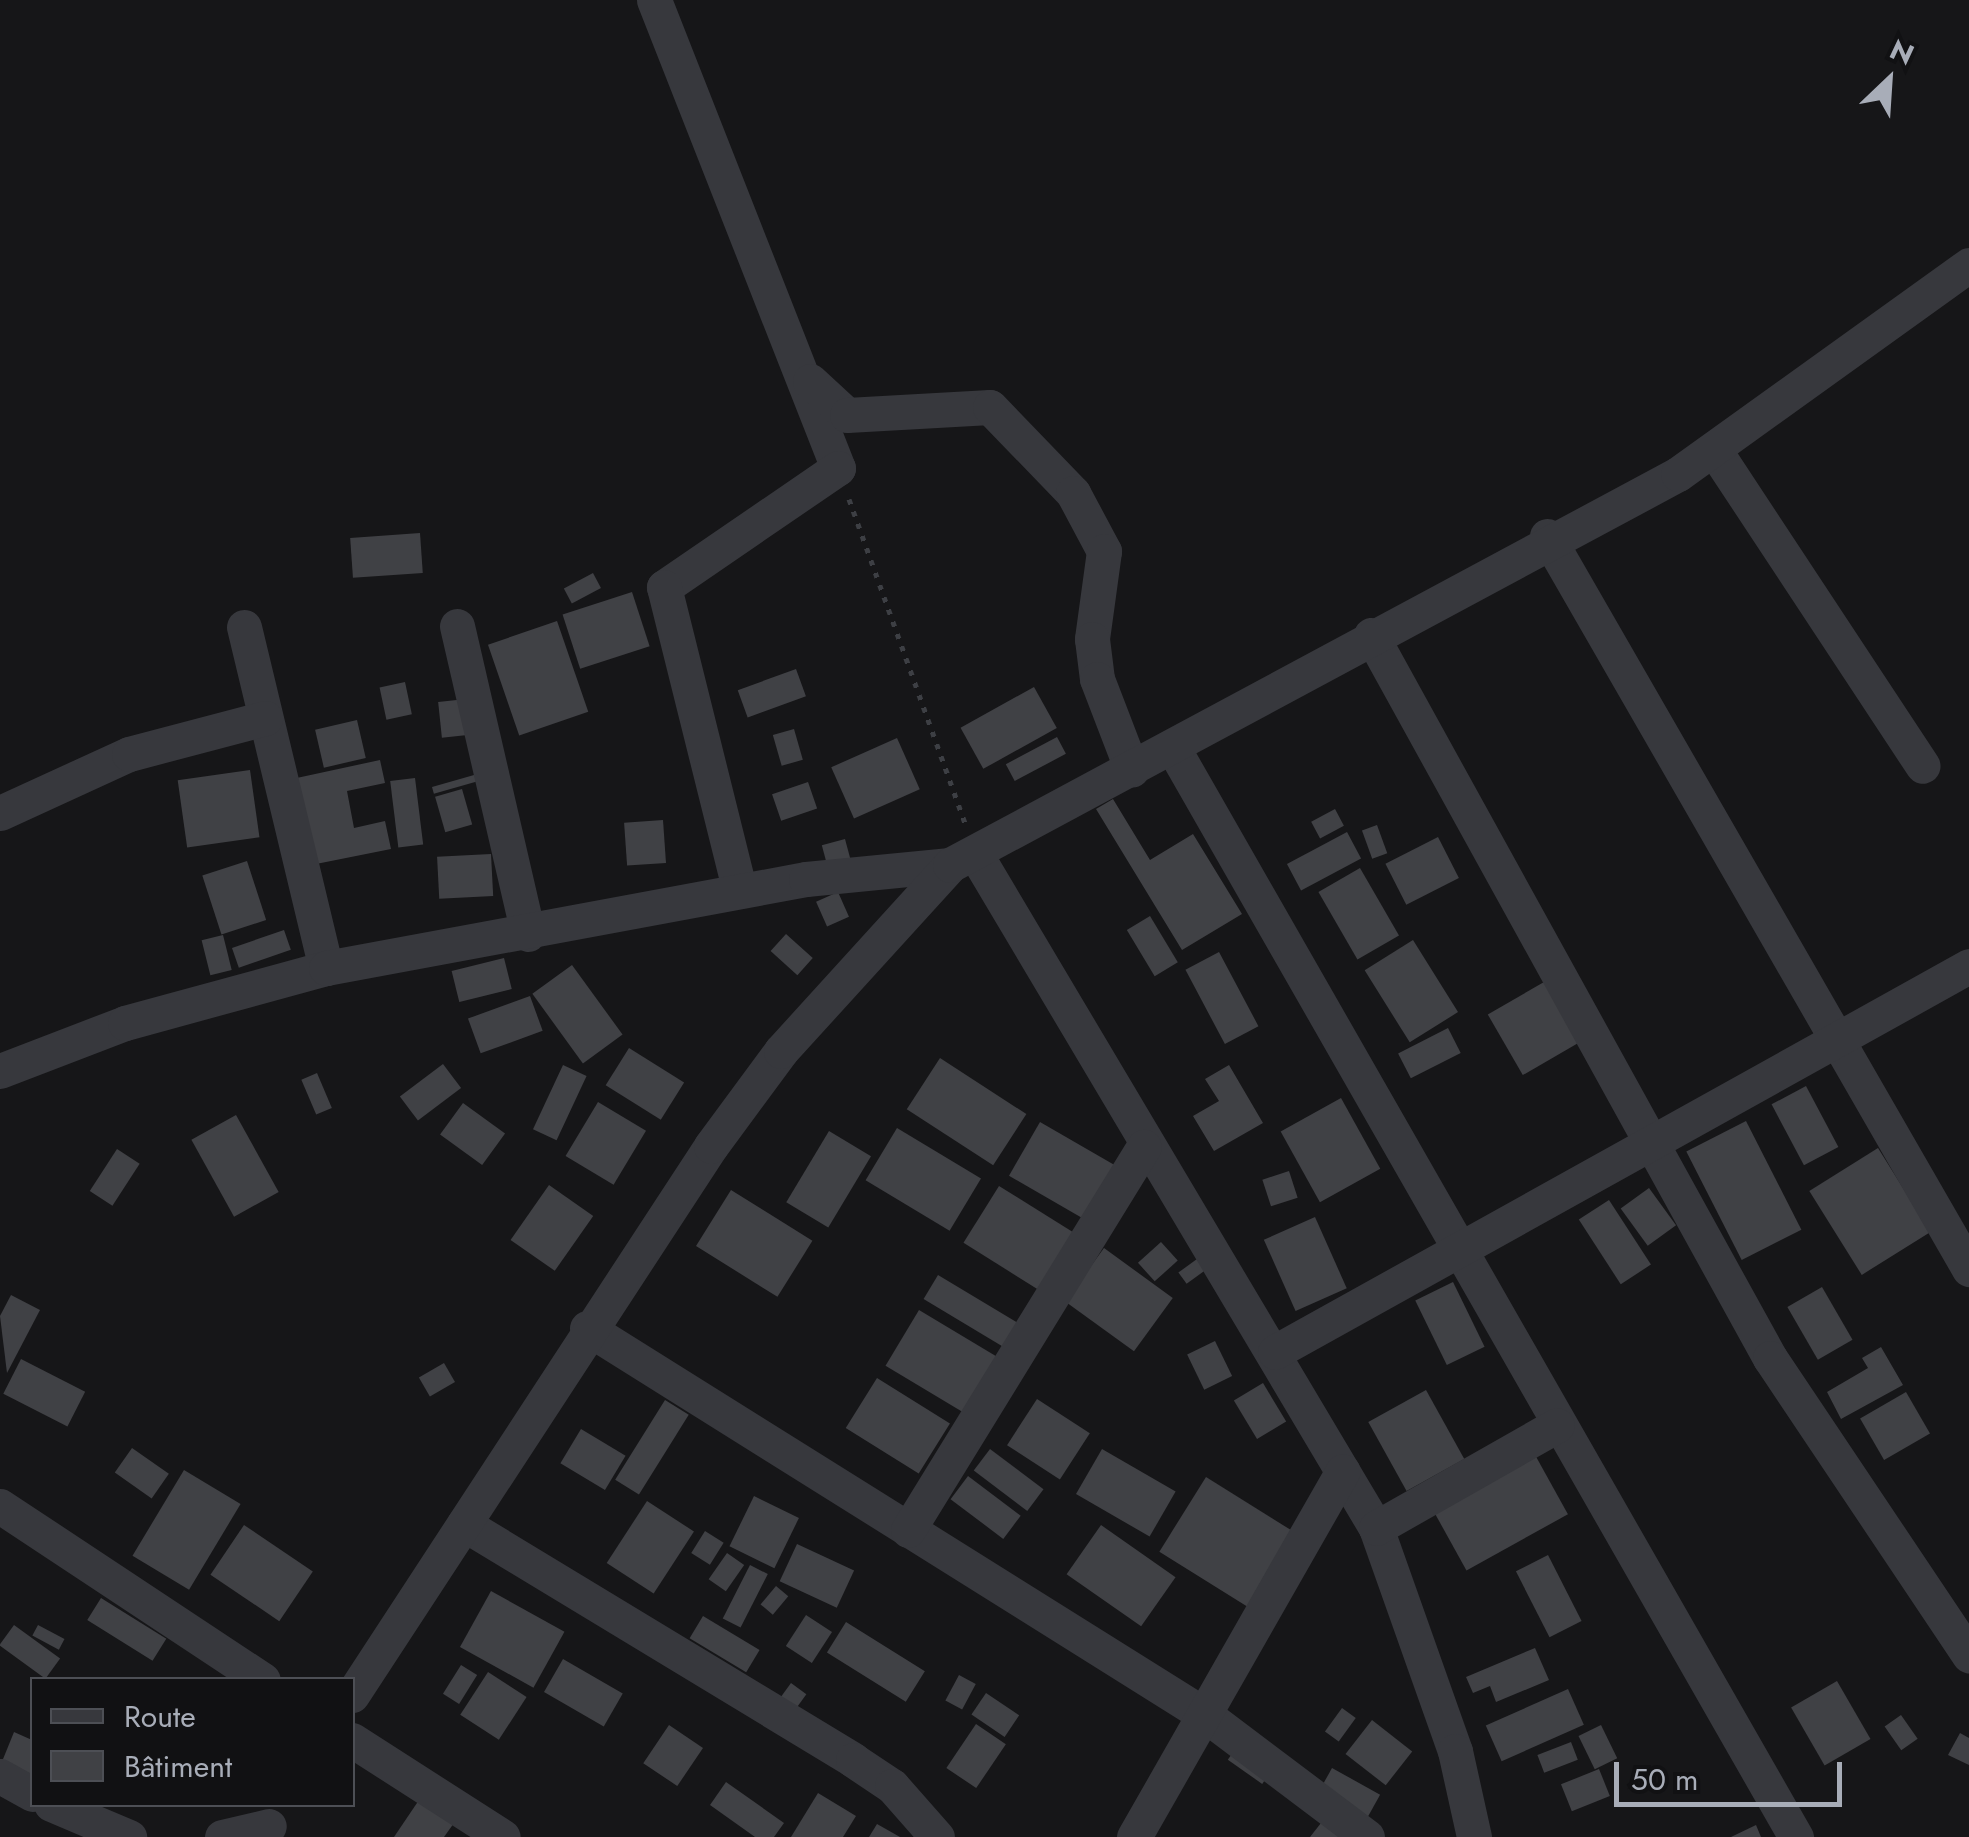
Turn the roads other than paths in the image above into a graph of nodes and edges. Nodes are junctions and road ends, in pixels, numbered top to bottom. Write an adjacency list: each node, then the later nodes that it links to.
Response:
1 (654, 0): 3 (street)
2 (1969, 265): 4 (street)
3 (795, 359): 12 (street); 15 (street)
4 (1715, 451): 5 (street); 11 (street)
5 (1547, 536): 8 (street); 19 (street)
6 (457, 626): 16 (street)
7 (244, 627): 9 (street)
8 (1371, 635): 10 (street); 21 (street)
9 (265, 718): 13 (street); 18 (street)
10 (1172, 748): 12 (street); 23 (street)
11 (1923, 766)
12 (1132, 770): 14 (street)
13 (0, 813)
14 (963, 860): 15 (street); 22 (street); 25 (street)
15 (740, 891): 16 (street)
16 (528, 934): 18 (street)
17 (1969, 966): 19 (street)
18 (326, 968): 20 (street)
19 (1842, 1038): 21 (street); 24 (street)
20 (0, 1071)
21 (1656, 1140): 23 (street); 33 (street)
22 (1144, 1147): 26 (street); 32 (street)
23 (1460, 1251): 26 (street); 27 (street)
24 (1969, 1269)
25 (586, 1328): 30 (street); 32 (street)
26 (1275, 1352): 28 (street)
27 (1557, 1425): 31 (street); 49 (street)
28 (1343, 1470): 31 (street); 36 (street)
29 (0, 1506): 34 (street)
30 (464, 1524): 35 (street); 45 (street)
31 (1376, 1528): 48 (street)
32 (908, 1530): 36 (street)
33 (1969, 1655)
34 (258, 1677)
35 (355, 1691)
36 (1208, 1717): 46 (street); 47 (street)
37 (355, 1742): 44 (street)
38 (0, 1776): 39 (street)
39 (30, 1793)
40 (58, 1807): 42 (street)
41 (271, 1823): 43 (street)
42 (129, 1837)
43 (222, 1837)
44 (502, 1837)
45 (938, 1837)
46 (1134, 1837)
47 (1367, 1837)
48 (1474, 1837)
49 (1796, 1837)

